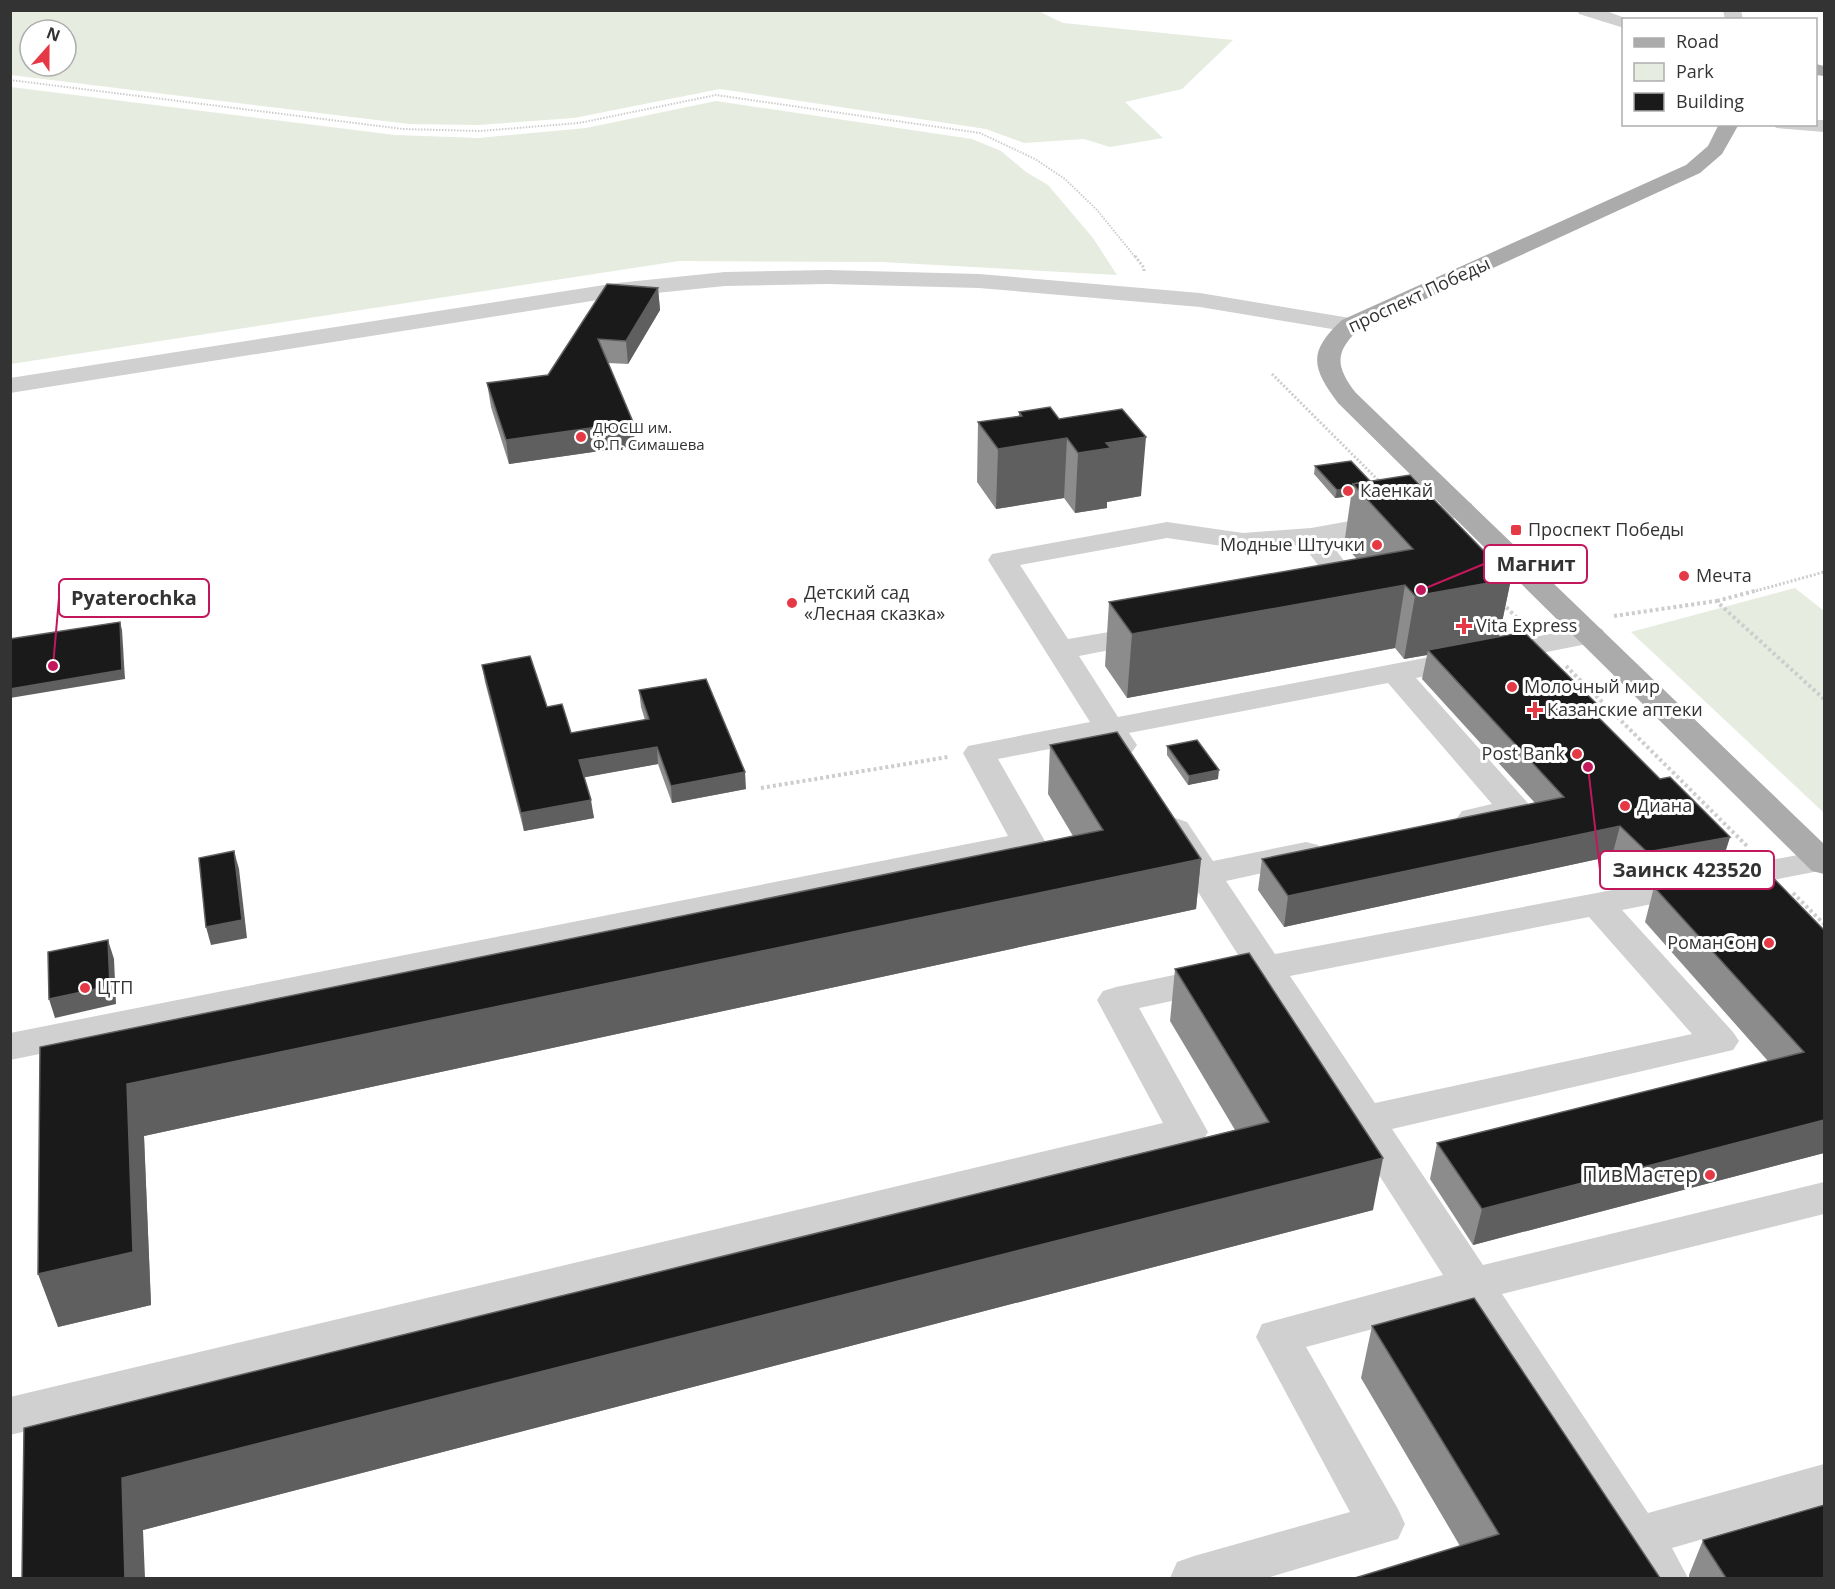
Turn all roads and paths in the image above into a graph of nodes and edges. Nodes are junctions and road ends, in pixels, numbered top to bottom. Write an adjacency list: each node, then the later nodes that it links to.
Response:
1 (1585, 10): 2 (street)
2 (1622, 23)
3 (10, 80): 5 (path)
4 (1728, 126): 6 (main road, проспект Победы)
5 (1146, 294): 6 (street); 7 (street)
6 (1350, 325): 8 (main road, проспект Победы)
7 (10, 386)
8 (1461, 509): 9 (street); 13 (main road, проспект Победы)
9 (1311, 536): 11 (street); 15 (street)
10 (1824, 572): 12 (path)
11 (1321, 602)
12 (1716, 602): 13 (path); 17 (path)
13 (1584, 628): 16 (street); 23 (main road, проспект Победы)
14 (1173, 629): 15 (street)
15 (1059, 650): 18 (street)
16 (1395, 673): 18 (street); 21 (street)
17 (1824, 699)
18 (1109, 728): 19 (street); 24 (street)
19 (979, 753): 20 (path); 27 (street)
20 (761, 788)
21 (1446, 824)
22 (1331, 848): 24 (street)
23 (1823, 861): 25 (street)
24 (1205, 874): 26 (street)
25 (1596, 903): 26 (street); 28 (street)
26 (1266, 968): 28 (street); 31 (street)
27 (10, 1047)
28 (1365, 1120): 30 (street)
29 (1824, 1198): 30 (street)
30 (1472, 1285): 33 (street); 34 (street)
31 (10, 1416)
32 (1824, 1484): 33 (street)
33 (1637, 1537): 35 (street)
34 (1194, 1578)
35 (1664, 1578)

